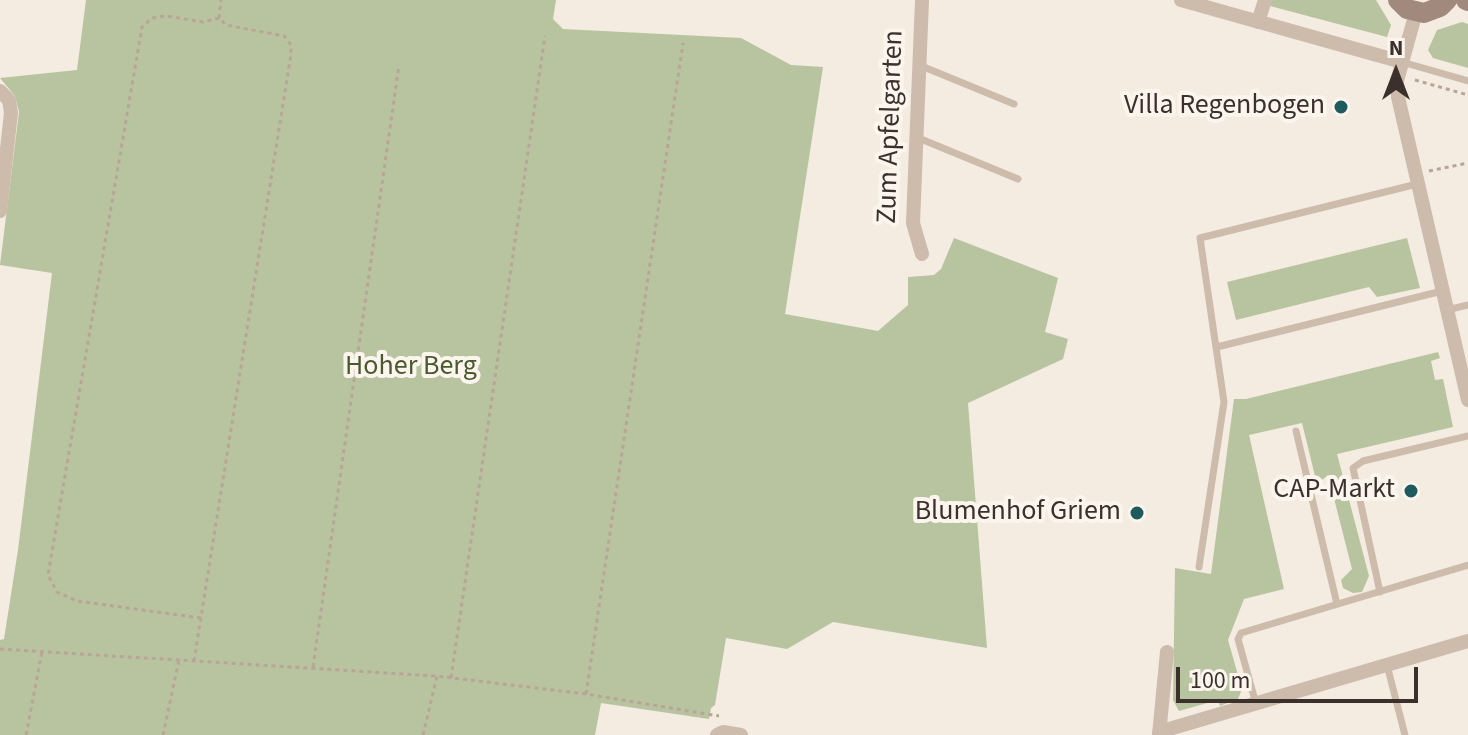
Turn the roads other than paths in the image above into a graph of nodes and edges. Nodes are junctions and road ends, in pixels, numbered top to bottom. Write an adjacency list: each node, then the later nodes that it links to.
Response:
1 (922, 0): 9 (street, Zum Apfelgarten)
2 (1181, 0): 7 (street)
3 (1265, 0): 7 (street)
4 (1398, 0): 6 (street)
5 (1447, 0): 6 (street)
6 (1416, 12): 8 (street)
7 (1258, 22): 8 (street)
8 (1402, 62): 10 (lane); 14 (street)
9 (919, 65): 12 (lane); 13 (street, Zum Apfelgarten)
10 (1468, 81)
11 (0, 91): 16 (street)
12 (1014, 104)
13 (916, 137): 15 (lane); 17 (street, Zum Apfelgarten)
14 (1422, 178): 18 (street); 21 (lane)
15 (1018, 179)
16 (0, 211)
17 (922, 254)
18 (1442, 291): 20 (street); 21 (lane)
19 (1468, 305): 20 (lane)
20 (1447, 310): 22 (street)
21 (1217, 347): 26 (lane)
22 (1468, 400)
23 (1296, 431): 28 (lane)
24 (1468, 436): 27 (lane)
25 (1468, 565): 27 (lane)
26 (1199, 567)
27 (1380, 592): 28 (lane)
28 (1337, 604): 32 (lane)
29 (1468, 641): 31 (street)
30 (1167, 652): 34 (street)
31 (1387, 665): 32 (street); 36 (lane)
32 (1256, 704): 34 (street)
33 (720, 733): 35 (street)
34 (1159, 734)
35 (741, 735)
36 (1405, 735)

